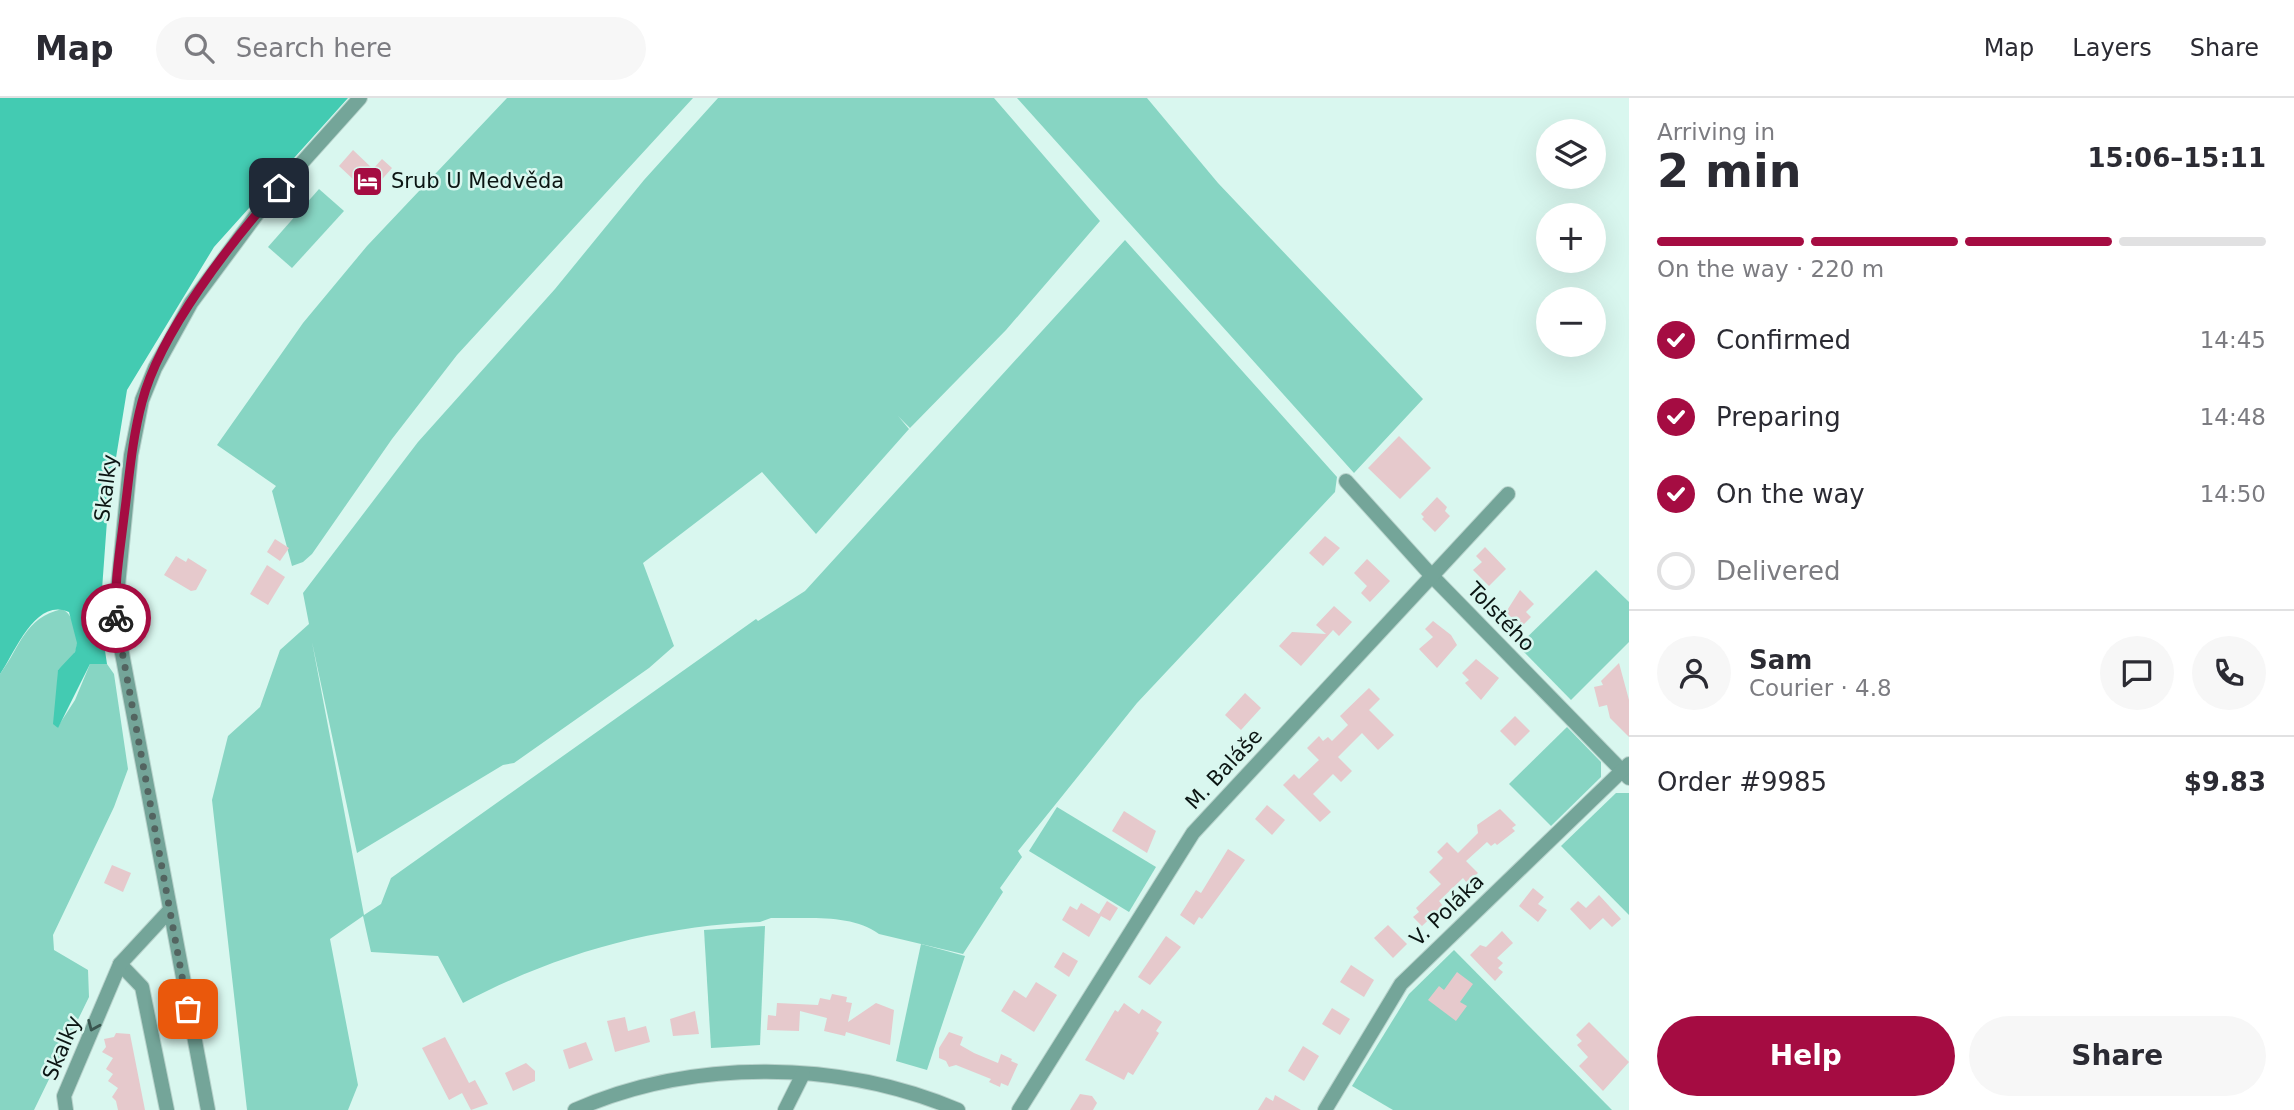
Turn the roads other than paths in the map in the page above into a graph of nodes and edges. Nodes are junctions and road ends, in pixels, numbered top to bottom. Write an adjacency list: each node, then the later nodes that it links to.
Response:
1 (360, 98): 6 (street, Skalky)
2 (1346, 481): 4 (street, Tolstého)
3 (1508, 494): 4 (street, M. Baláše)
4 (1431, 575): 5 (street, Tolstého); 15 (street, M. Baláše)
5 (1627, 771): 16 (street, V. Poláka)
6 (170, 910): 7 (street, Skalky); 11 (street, Skalky)
7 (120, 964): 9 (street, Skalky, one-way to 9); 10 (street)
8 (803, 1074): 12 (street); 13 (street); 14 (street)
9 (66, 1110)
10 (167, 1110)
11 (208, 1110)
12 (575, 1110)
13 (785, 1110)
14 (958, 1110)
15 (1019, 1110)
16 (1325, 1110)

